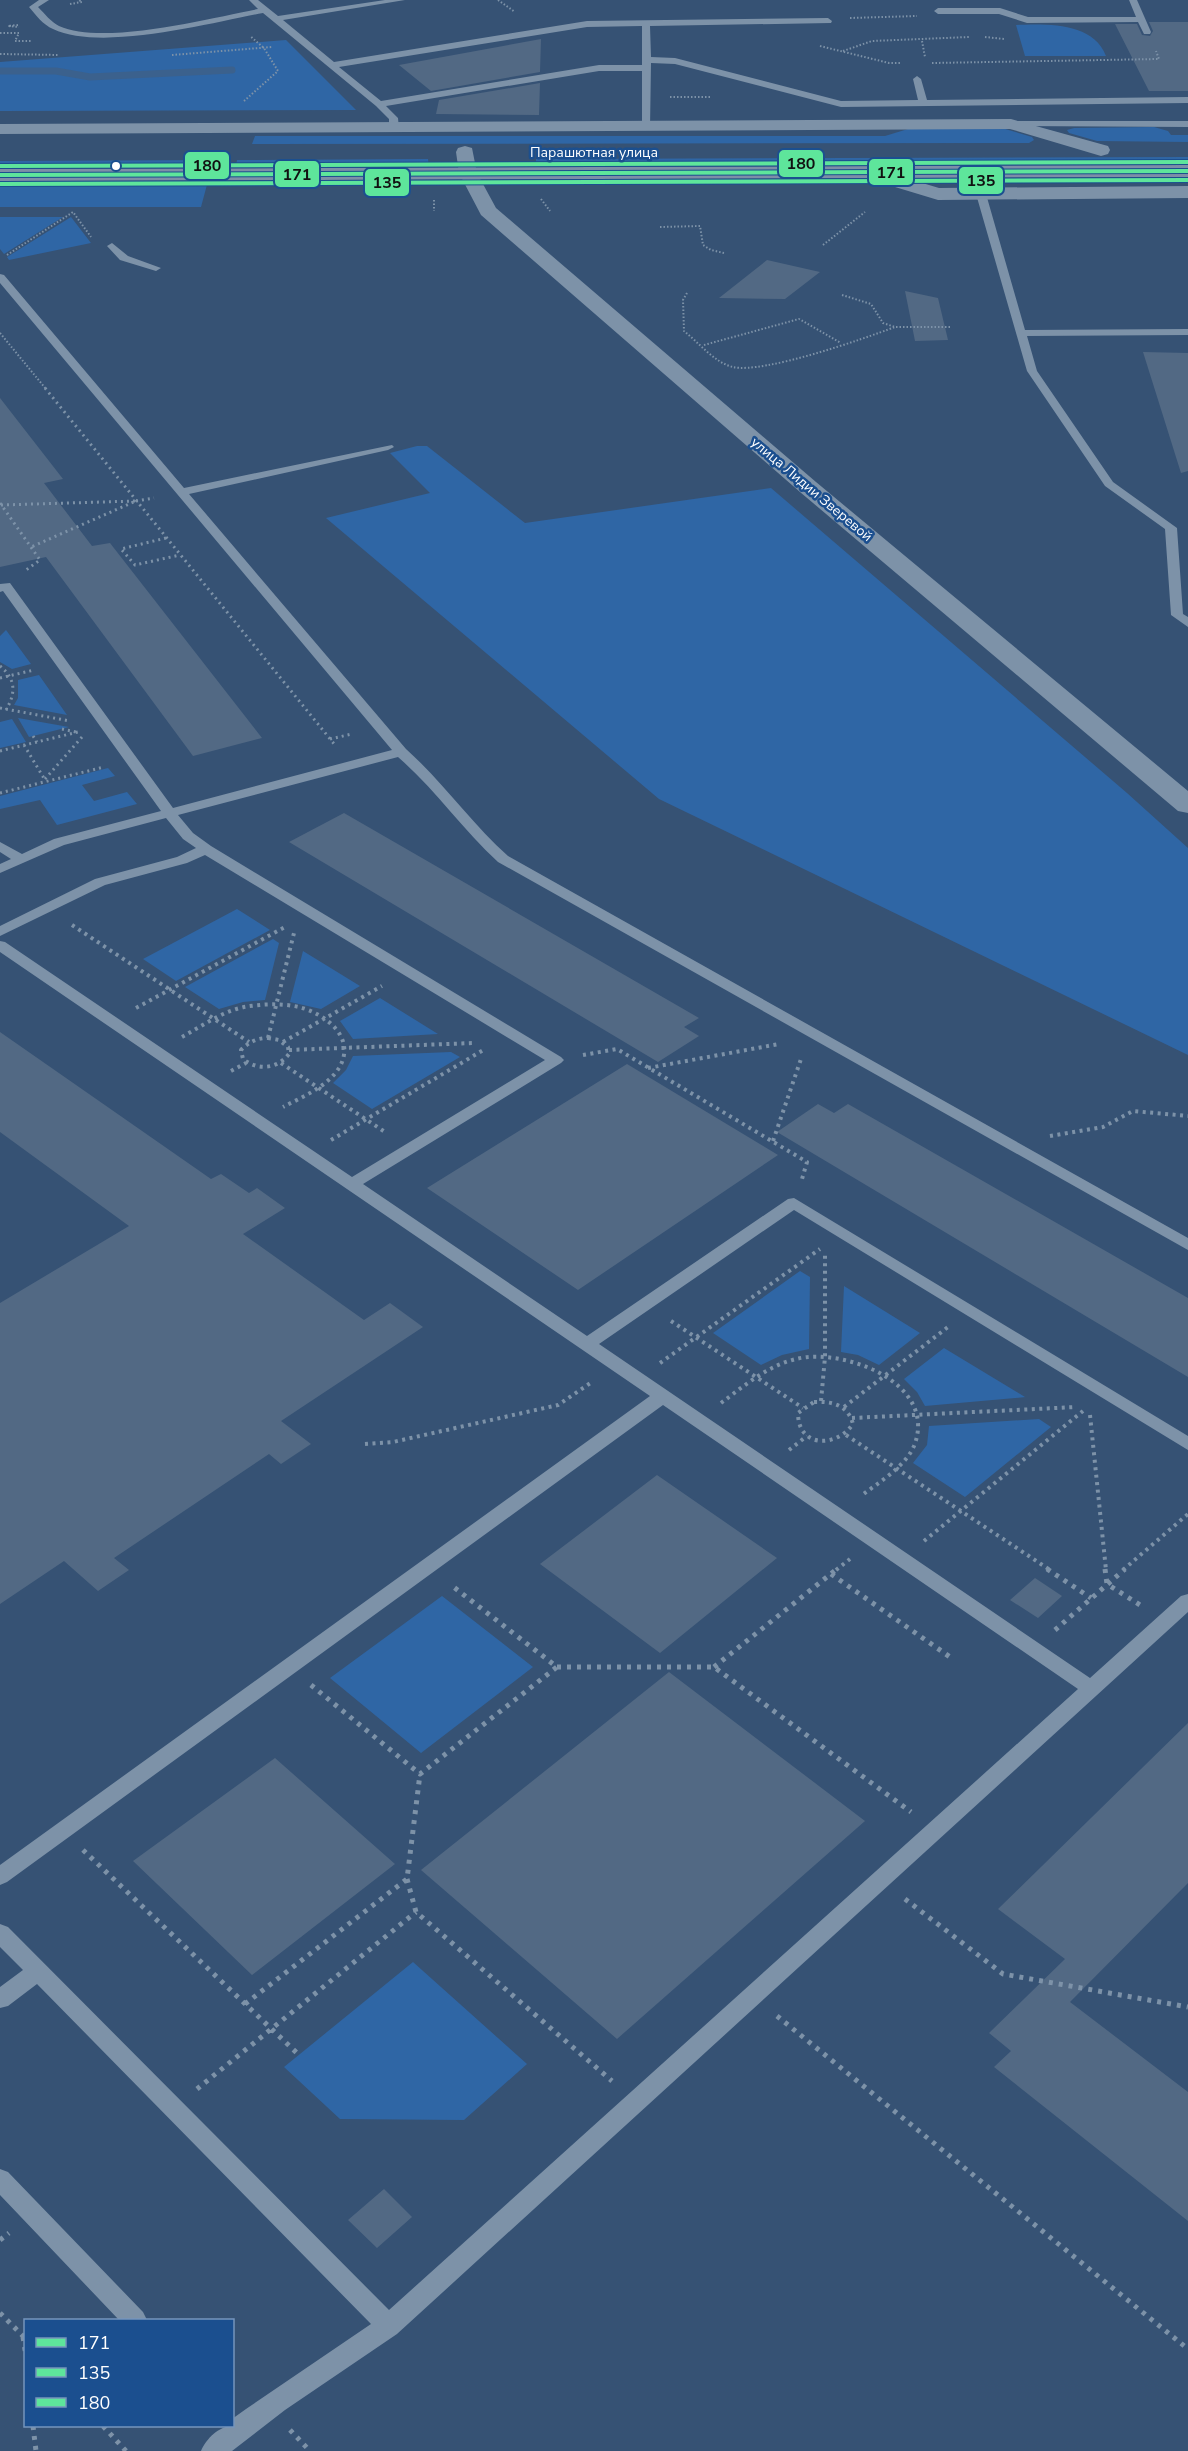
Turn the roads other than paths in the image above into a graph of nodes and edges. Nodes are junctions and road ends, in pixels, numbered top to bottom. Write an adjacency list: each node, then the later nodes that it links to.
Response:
1 (45, 0): 5 (lane)
2 (253, 0): 5 (lane)
3 (401, 0): 7 (lane)
4 (1133, 0): 8 (lane)
5 (264, 10): 7 (lane)
6 (938, 11): 8 (lane)
7 (276, 19): 13 (lane)
8 (1141, 19): 11 (lane)
9 (828, 21): 10 (lane)
10 (646, 22): 12 (lane); 13 (lane)
11 (1147, 32)
12 (647, 64): 16 (lane); 17 (lane); 20 (lane)
13 (332, 65): 17 (lane)
14 (917, 79): 16 (lane)
15 (1188, 100): 16 (lane)
16 (923, 102)
17 (379, 104): 22 (lane)
18 (1011, 124): 19 (lane); 20 (street); 23 (street)
19 (1188, 124)
20 (646, 126): 22 (street)
21 (0, 129): 22 (street)
22 (394, 129)
23 (1101, 150): 24 (main road, Парашютная улица); 25 (main road, Парашютная улица)
24 (1188, 150)
25 (465, 152): 26 (main road, Парашютная улица); 28 (street, улица Лидии Зверевой)
26 (0, 153)
27 (1188, 171): 29 (main road, Парашютная улица)
28 (468, 173): 29 (main road, Парашютная улица); 30 (main road, Парашютная улица); 43 (street, улица Лидии Зверевой)
29 (868, 173): 32 (street)
30 (0, 175)
31 (1188, 192): 32 (street)
32 (981, 194): 37 (lane)
33 (112, 246): 34 (lane)
34 (156, 268)
35 (0, 277): 39 (lane)
36 (1188, 332): 37 (lane)
37 (1022, 333): 41 (lane)
38 (388, 447): 39 (lane)
39 (182, 492): 42 (lane)
40 (3, 587): 44 (lane)
41 (1188, 623)
42 (401, 752): 44 (lane); 52 (lane)
43 (1188, 805)
44 (170, 814): 46 (lane); 47 (lane)
45 (0, 846): 47 (lane)
46 (206, 849): 49 (lane); 51 (lane)
47 (21, 859): 48 (lane)
48 (0, 869)
49 (0, 932)
50 (0, 945): 51 (lane)
51 (352, 1184): 53 (lane)
52 (1188, 1245)
53 (588, 1344): 54 (lane); 55 (lane)
54 (664, 1395): 57 (lane); 58 (lane)
55 (1188, 1444)
56 (1188, 1601): 57 (lane)
57 (1092, 1689): 64 (lane)
58 (0, 1876)
59 (0, 1933): 60 (lane)
60 (38, 1971): 61 (lane); 64 (lane)
61 (0, 2000)
62 (0, 2179): 63 (lane)
63 (134, 2319)
64 (389, 2326): 65 (lane)
65 (235, 2426): 66 (lane)
66 (213, 2451)

